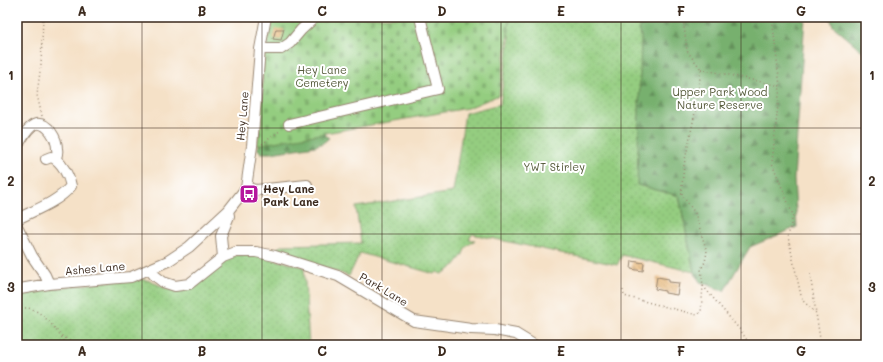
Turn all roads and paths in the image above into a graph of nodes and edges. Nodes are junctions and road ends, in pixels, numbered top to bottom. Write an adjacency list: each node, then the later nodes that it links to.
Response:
1 (43, 17): 10 (path)
2 (266, 17): 7 (street, Hey Lane)
3 (313, 17): 7 (street)
4 (420, 17): 11 (street)
5 (682, 17): 8 (path)
6 (772, 17): 9 (path)
7 (260, 49): 13 (street, Hey Lane)
8 (701, 69): 9 (path); 23 (path)
9 (780, 86): 27 (path)
10 (37, 124): 12 (street); 17 (street)
11 (290, 124): 13 (path)
12 (17, 146)
13 (252, 146): 15 (street, Hey Lane)
14 (307, 184): 15 (street)
15 (246, 188): 16 (street, Hey Lane)
16 (228, 211): 19 (street); 20 (street, Ashes Lane)
17 (17, 219)
18 (17, 226): 22 (street)
19 (223, 258): 20 (street, Park Lane); 32 (street, Park Lane)
20 (150, 270): 22 (street, Ashes Lane)
21 (810, 274): 27 (path)
22 (49, 284): 25 (street, Ashes Lane)
23 (703, 286): 24 (path); 33 (path)
24 (623, 290)
25 (17, 292)
26 (17, 309): 28 (path)
27 (816, 313): 34 (path)
28 (60, 335): 30 (path); 31 (path)
29 (866, 338): 35 (path)
30 (76, 344)
31 (67, 345)
32 (534, 345)
33 (750, 345)
34 (821, 345)
35 (837, 345)

